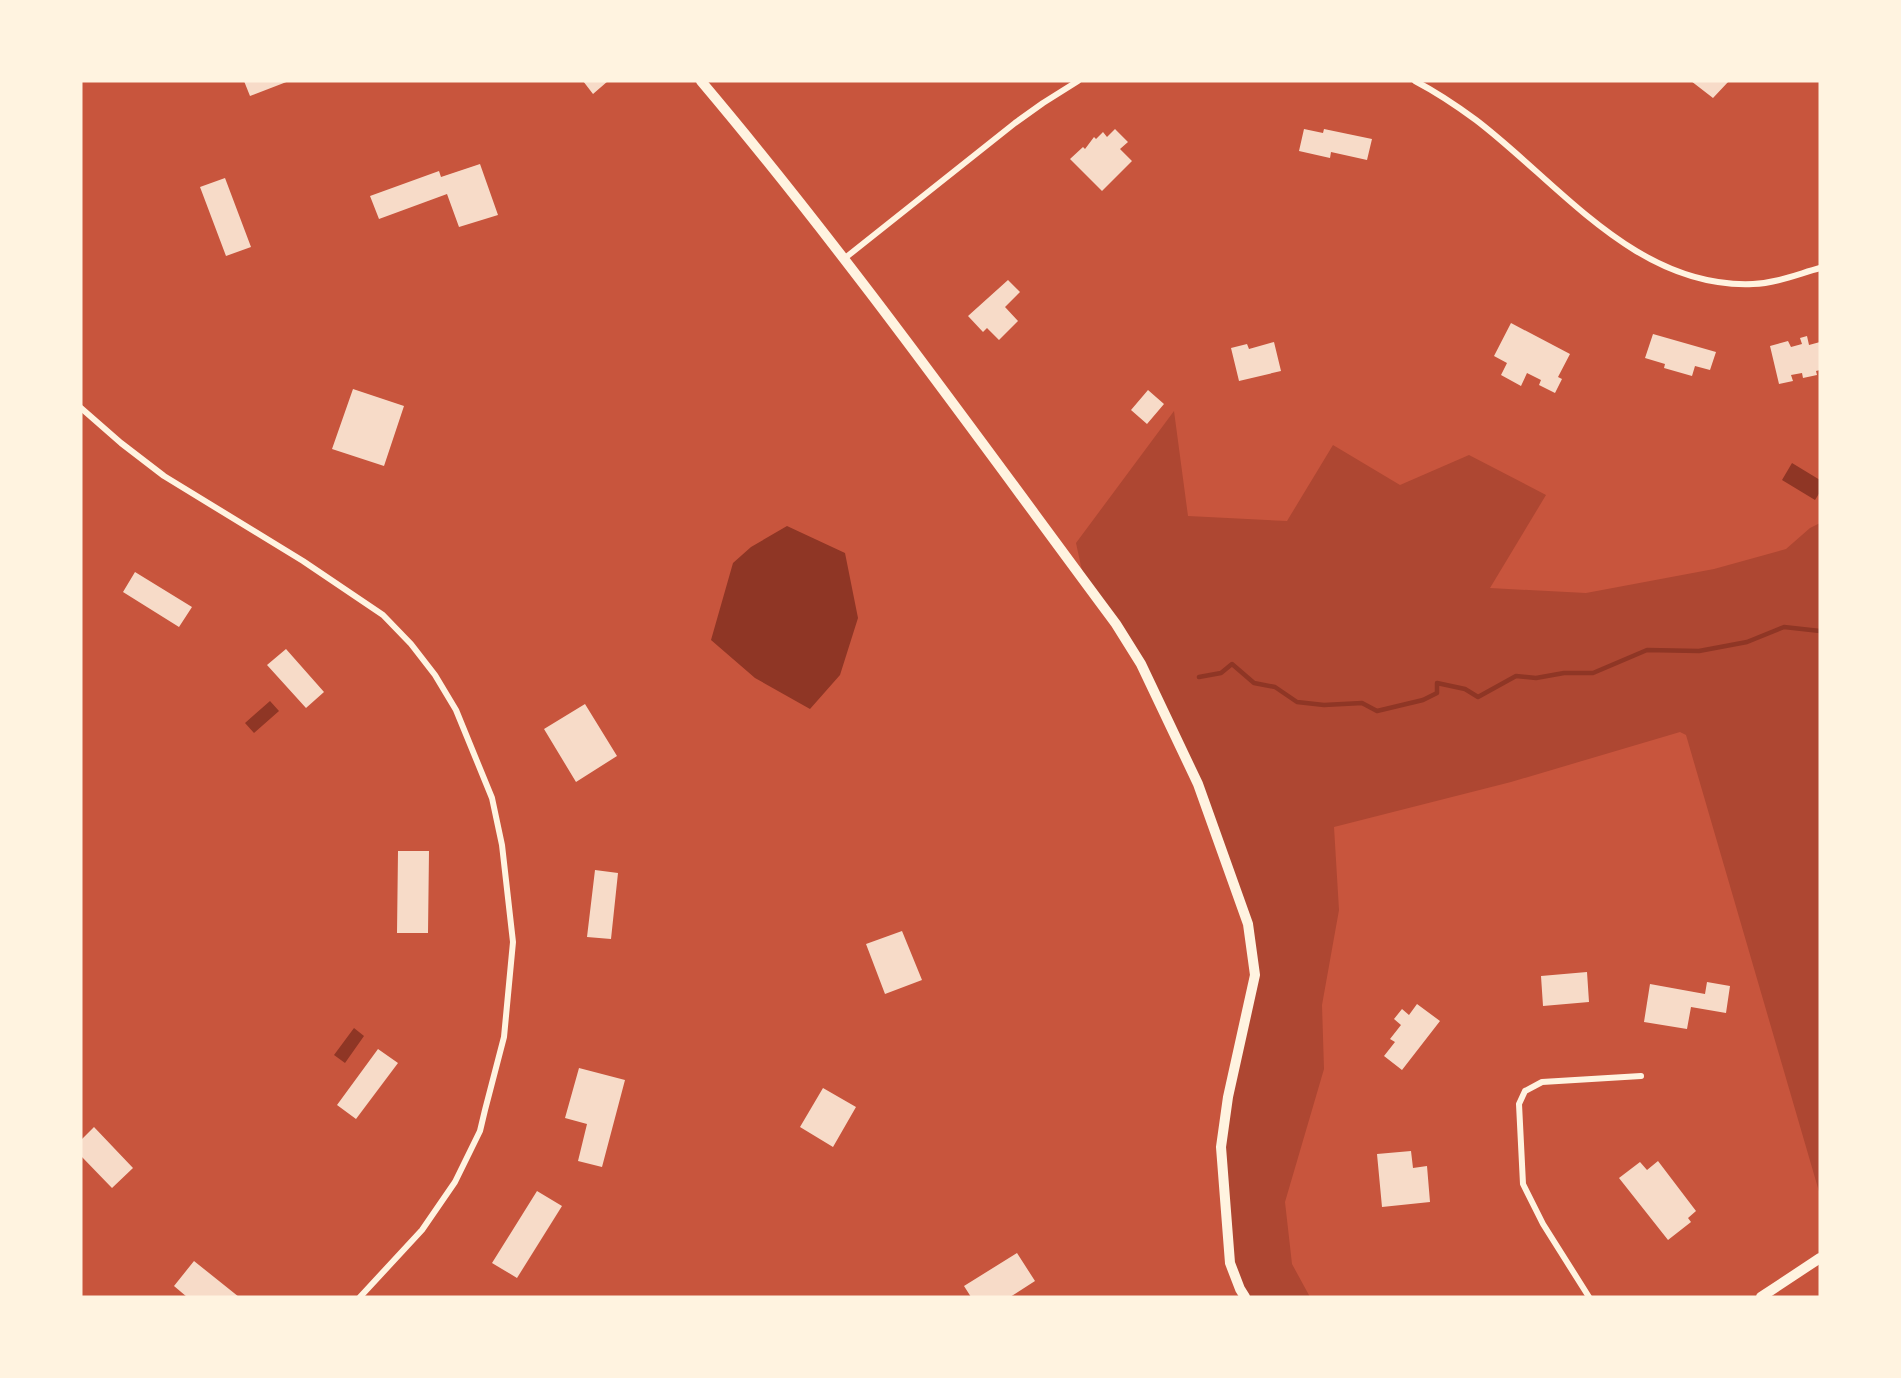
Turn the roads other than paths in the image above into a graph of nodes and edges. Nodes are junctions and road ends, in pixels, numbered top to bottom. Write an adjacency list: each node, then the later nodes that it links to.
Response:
1 (701, 81): 4 (main road)
2 (1078, 81): 4 (street)
3 (1414, 81): 5 (street)
4 (845, 258): 10 (main road)
5 (1820, 268)
6 (81, 408): 9 (street)
7 (1641, 1076): 11 (street)
8 (1820, 1258): 12 (main road)
9 (360, 1297)
10 (1245, 1297)
11 (1589, 1297)
12 (1761, 1297)

